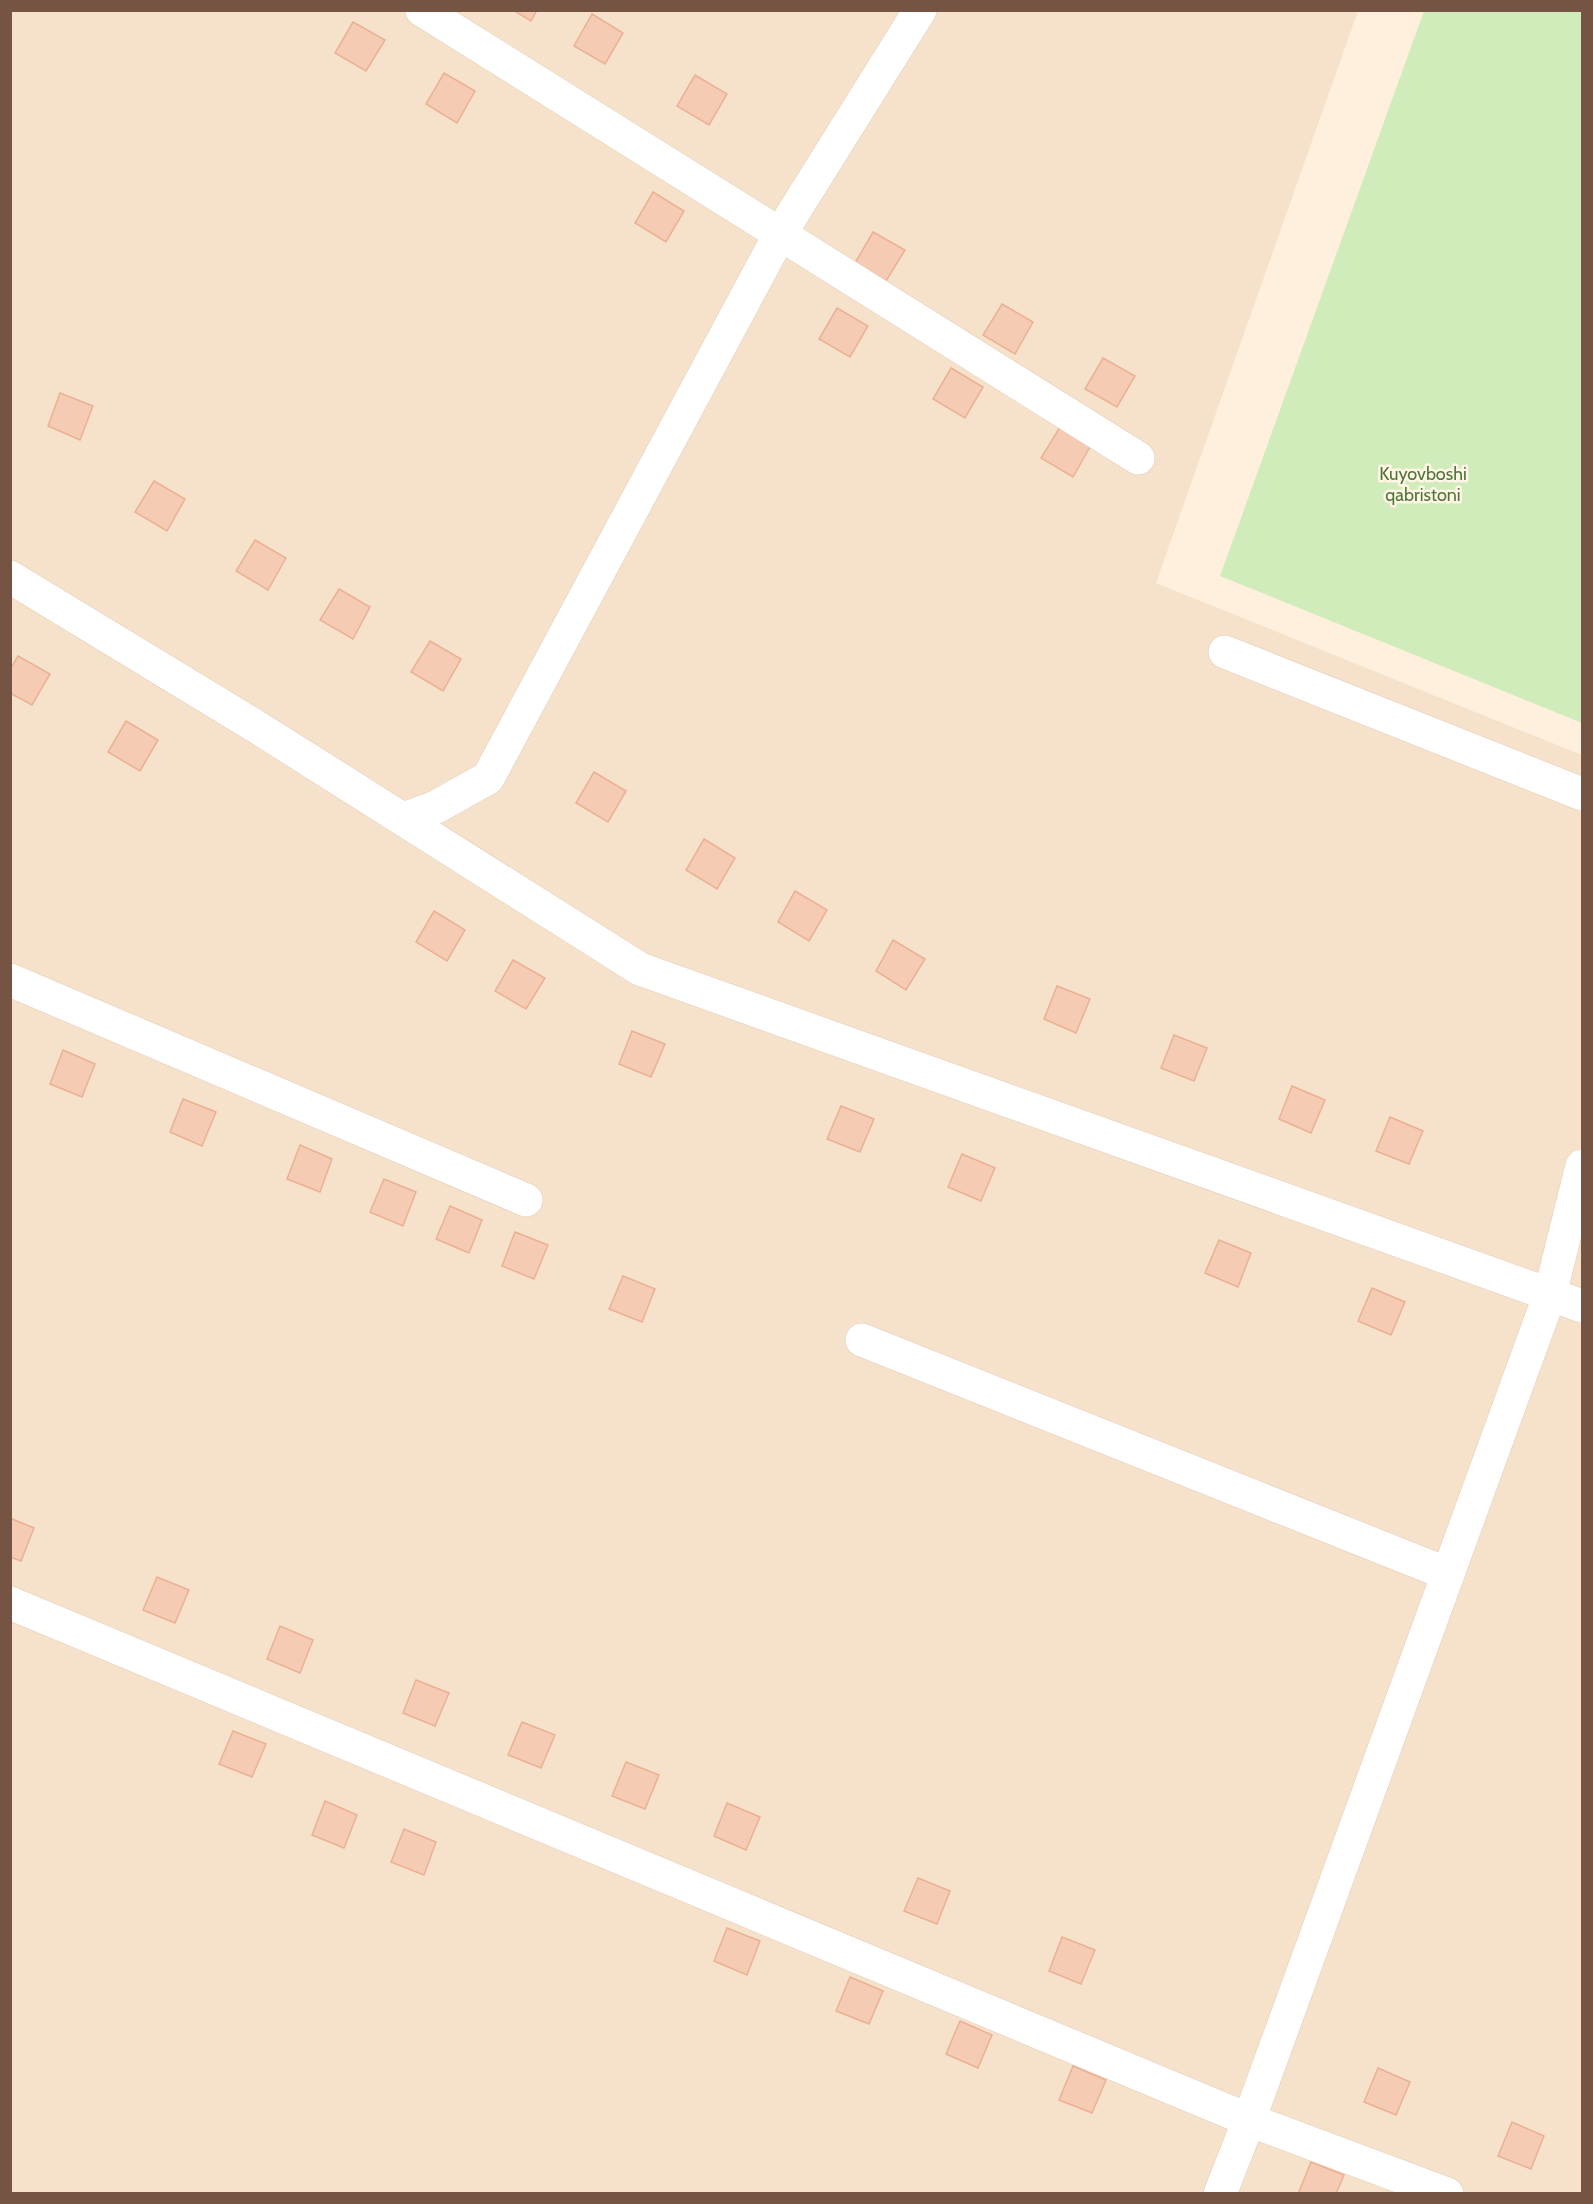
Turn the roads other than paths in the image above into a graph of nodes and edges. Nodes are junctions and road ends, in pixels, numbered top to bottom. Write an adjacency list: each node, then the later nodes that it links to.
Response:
1 (422, 10): 3 (street)
2 (920, 10): 3 (street)
3 (780, 234): 4 (street); 8 (street)
4 (1138, 458)
5 (10, 578): 8 (street)
6 (1225, 652): 7 (street)
7 (1582, 794)
8 (403, 819): 12 (street)
9 (10, 980): 11 (street)
10 (1582, 1166): 12 (street)
11 (526, 1200)
12 (1550, 1294): 13 (street); 15 (street)
13 (1582, 1306)
14 (862, 1340): 15 (street)
15 (1448, 1574): 17 (street)
16 (10, 1603): 17 (street)
17 (1249, 2120): 18 (street); 19 (street)
18 (1220, 2193)
19 (1447, 2193)

